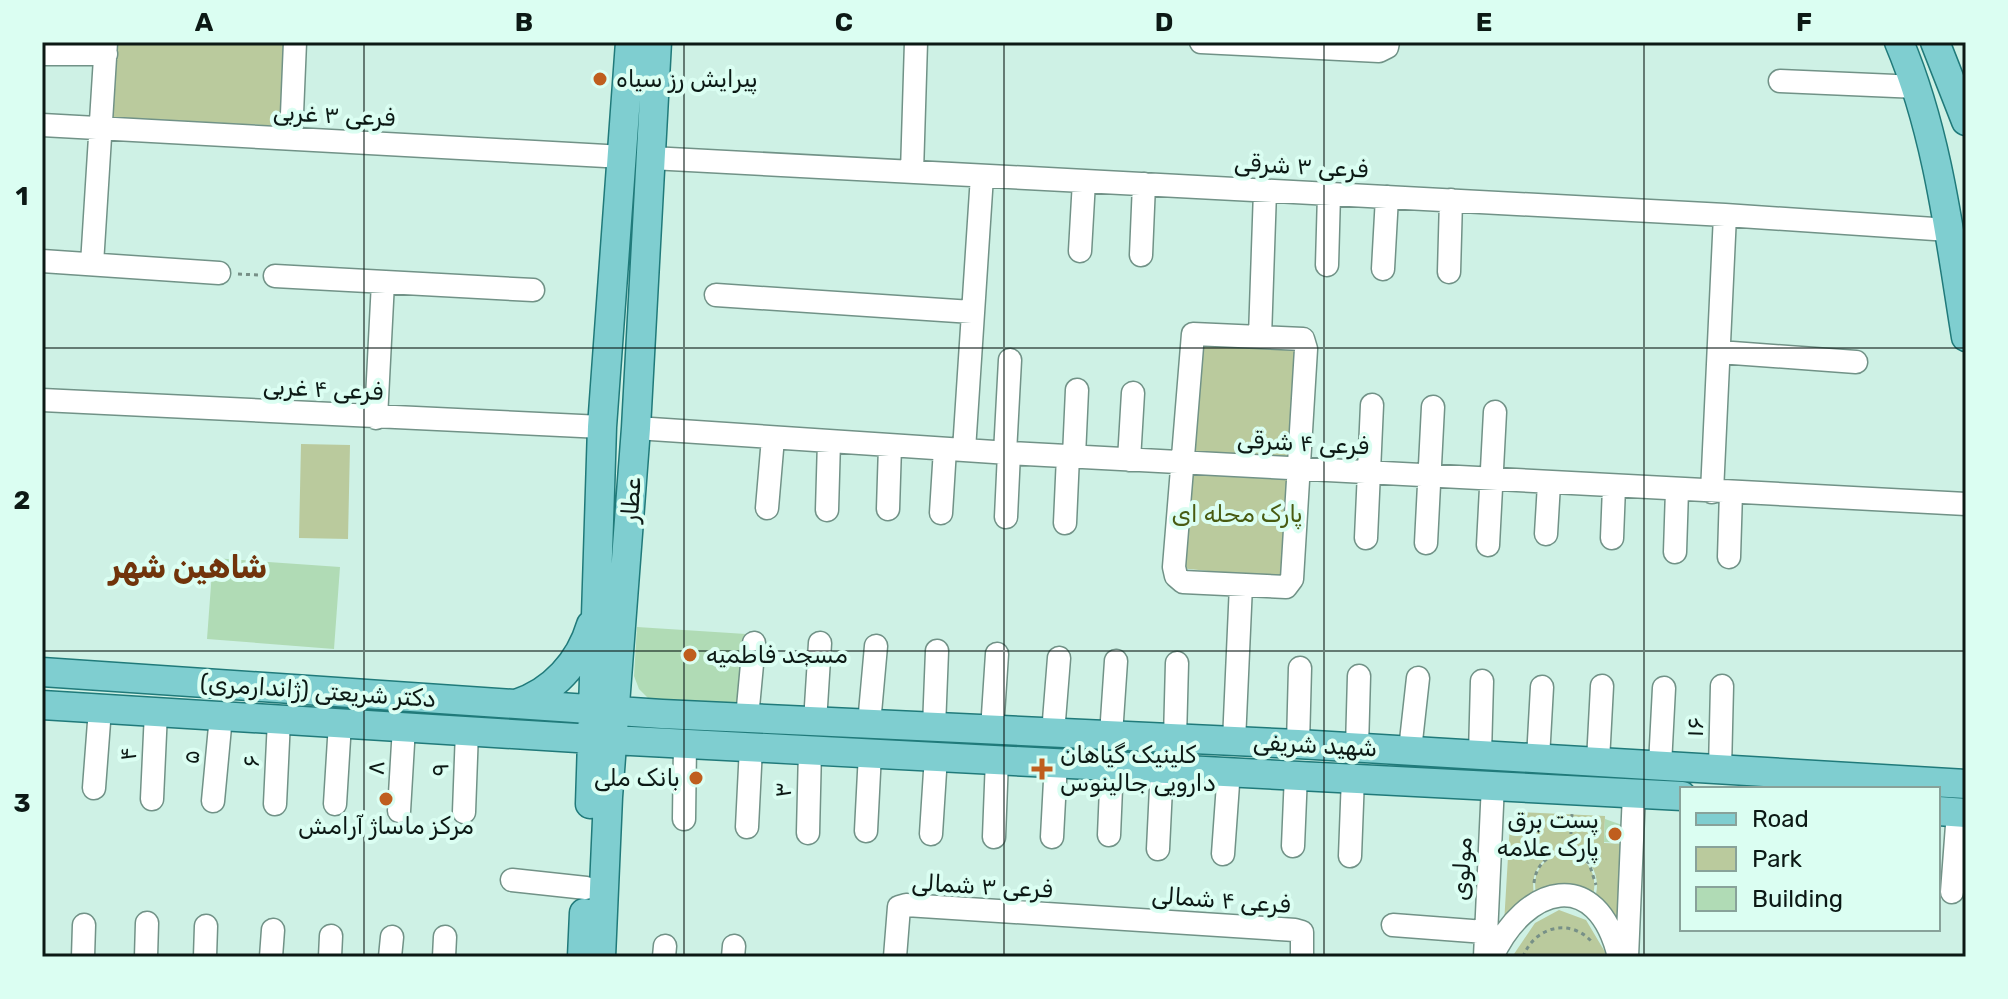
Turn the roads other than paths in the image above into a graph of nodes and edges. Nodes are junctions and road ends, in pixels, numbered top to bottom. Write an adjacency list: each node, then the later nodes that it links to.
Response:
1 (295, 42): 16 (street)
2 (630, 42): 17 (main road, عطار)
3 (657, 42): 17 (main road, عطار)
4 (916, 42): 18 (street)
5 (1201, 42): 6 (street)
6 (1388, 42)
7 (1899, 42): 12 (main road)
8 (1935, 42): 13 (main road)
9 (106, 48): 10 (street); 15 (street)
10 (42, 54)
11 (1780, 81): 12 (street)
12 (1918, 87): 27 (main road)
13 (1966, 121)
14 (42, 125): 15 (street, فرعی ۳ غربی)
15 (102, 128): 16 (street, فرعی ۳ غربی); 31 (street)
16 (291, 138): 17 (street, فرعی ۳ غربی)
17 (637, 158): 18 (street, فرعی ۳ شرقی); 39 (main road, عطار); 41 (main road, عطار)
18 (912, 172): 19 (street, فرعی ۳ شرقی)
19 (982, 176): 20 (street, فرعی ۳ شرقی); 42 (street)
20 (1084, 181): 21 (street, فرعی ۳ شرقی); 28 (street)
21 (1144, 184): 22 (street, فرعی ۳ شرقی); 29 (street)
22 (1265, 191): 23 (street, فرعی ۳ شرقی); 43 (street)
23 (1329, 194): 24 (street, فرعی ۳ شرقی); 32 (street)
24 (1387, 197): 25 (street, فرعی ۳ شرقی); 33 (street)
25 (1451, 200): 26 (street, فرعی ۳ شرقی); 34 (street)
26 (1725, 215): 27 (street, فرعی ۳ شرقی); 45 (street)
27 (1949, 230): 44 (main road)
28 (1080, 251)
29 (1141, 255)
30 (42, 261): 31 (street)
31 (92, 264): 35 (street)
32 (1327, 265)
33 (1383, 269)
34 (1449, 272)
35 (219, 273)
36 (275, 276): 37 (street)
37 (383, 282): 38 (street); 54 (street)
38 (533, 290)
39 (613, 293): 41 (main road); 55 (main road, عطار)
40 (716, 295): 42 (street)
41 (644, 296): 56 (main road, عطار)
42 (972, 312): 60 (street)
43 (1260, 337): 64 (street); 65 (street)
44 (1966, 337)
45 (1719, 352): 47 (street); 72 (street)
46 (1010, 360): 61 (street)
47 (1856, 362)
48 (1077, 390): 62 (street)
49 (1133, 393): 63 (street)
50 (42, 400): 54 (street, فرعی ۴ غربی)
51 (1372, 405): 66 (street)
52 (1433, 407): 67 (street)
53 (1495, 412): 68 (street)
54 (376, 418): 55 (street, فرعی ۴ غربی)
55 (602, 427): 86 (main road, عطار)
56 (636, 428): 57 (street, فرعی ۴ شرقی); 101 (main road, عطار)
57 (773, 438): 58 (street, فرعی ۴ شرقی); 74 (street)
58 (829, 441): 59 (street, فرعی ۴ شرقی); 76 (street)
59 (890, 446): 60 (street, فرعی ۴ شرقی); 75 (street)
60 (954, 450): 61 (street, فرعی ۴ شرقی); 77 (street)
61 (1007, 453): 62 (street, فرعی ۴ شرقی); 78 (street)
62 (1071, 456): 63 (street, فرعی ۴ شرقی); 79 (street)
63 (1129, 460): 64 (street, فرعی ۴ شرقی)
64 (1180, 462): 65 (street, فرعی ۴ شرقی); 88 (street)
65 (1298, 468): 66 (street, فرعی ۴ شرقی); 88 (street)
66 (1369, 473): 67 (street, فرعی ۴ شرقی); 81 (street)
67 (1429, 477): 68 (street, فرعی ۴ شرقی); 83 (street)
68 (1491, 480): 69 (street, فرعی ۴ شرقی); 84 (street)
69 (1549, 484): 70 (street, فرعی ۴ شرقی); 80 (street)
70 (1614, 487): 71 (street, فرعی ۴ شرقی); 82 (street)
71 (1677, 490): 72 (street, فرعی ۴ شرقی); 85 (street)
72 (1721, 492): 73 (street, فرعی ۴ شرقی); 87 (street)
73 (1966, 504)
74 (767, 508)
75 (888, 509)
76 (827, 510)
77 (941, 513)
78 (1006, 517)
79 (1065, 523)
80 (1546, 534)
81 (1366, 538)
82 (1612, 538)
83 (1426, 543)
84 (1488, 545)
85 (1675, 552)
86 (600, 557): 109 (main road); 119 (main road, عطار)
87 (1729, 557)
88 (1241, 585): 129 (street)
89 (754, 643): 115 (street)
90 (820, 643): 117 (street)
91 (876, 646): 120 (street)
92 (937, 651): 122 (street)
93 (997, 654): 123 (street)
94 (1059, 658): 125 (street)
95 (1116, 661): 126 (street)
96 (1177, 663): 128 (street)
97 (1300, 668): 131 (street)
98 (42, 672): 107 (main road, دکتر شریعتی (ژاندارمری))
99 (1359, 676): 133 (street)
100 (1418, 678): 135 (street)
101 (619, 680): 113 (main road); 119 (main road, عطار)
102 (1482, 681): 137 (street)
103 (1602, 686): 141 (street)
104 (1722, 686): 146 (street, ۱۶)
105 (1542, 687): 139 (street)
106 (1664, 688): 144 (street)
107 (452, 701): 109 (main road, دکتر شریعتی (ژاندارمری)); 124 (main road)
108 (42, 705): 110 (main road, دکتر شریعتی (ژاندارمری)); 111 (street)
109 (512, 705): 119 (main road, دکتر شریعتی (ژاندارمری))
110 (100, 709): 112 (main road, دکتر شریعتی (ژاندارمری)); 152 (street)
111 (42, 712)
112 (156, 712): 114 (main road, دکتر شریعتی (ژاندارمری)); 156 (street, ۴)
113 (662, 714): 115 (main road, شهید شریفی); 119 (main road, شهید شریفی)
114 (221, 716): 116 (main road, دکتر شریعتی (ژاندارمری)); 157 (street, ۵)
115 (747, 718): 117 (main road, شهید شریفی)
116 (279, 720): 118 (main road, دکتر شریعتی (ژاندارمری)); 158 (street, ۶)
117 (815, 722): 120 (main road, شهید شریفی)
118 (340, 723): 121 (main road, دکتر شریعتی (ژاندارمری)); 159 (street)
119 (604, 724): 127 (main road, دکتر شریعتی (ژاندارمری)); 130 (main road, شهید شریفی); 155 (main road, عطار)
120 (869, 724): 122 (main road, شهید شریفی)
121 (404, 727): 124 (main road, دکتر شریعتی (ژاندارمری)); 160 (street, ۸)
122 (934, 727): 123 (main road, شهید شریفی)
123 (992, 730): 125 (main road, شهید شریفی)
124 (459, 731): 127 (main road, دکتر شریعتی (ژاندارمری)); 161 (street, ۹)
125 (1053, 733): 126 (main road, شهید شریفی)
126 (1111, 735): 128 (main road, شهید شریفی)
127 (545, 736): 155 (main road)
128 (1175, 738): 129 (main road, شهید شریفی)
129 (1234, 741): 131 (main road, شهید شریفی)
130 (679, 743): 132 (main road, شهید شریفی); 155 (main road); 163 (street)
131 (1286, 743): 133 (main road, شهید شریفی); 148 (main road)
132 (751, 747): 134 (main road, شهید شریفی); 164 (street)
133 (1357, 747): 135 (main road, شهید شریفی)
134 (810, 750): 136 (main road, شهید شریفی); 166 (street, ۳)
135 (1410, 750): 137 (main road, شهید شریفی)
136 (870, 753): 138 (main road, شهید شریفی); 165 (street)
137 (1480, 754): 139 (main road, شهید شریفی)
138 (936, 756): 140 (main road, شهید شریفی); 167 (street)
139 (1538, 758): 141 (main road, شهید شریفی)
140 (997, 759): 142 (main road, شهید شریفی); 169 (street)
141 (1598, 761): 144 (main road, شهید شریفی)
142 (1056, 762): 143 (main road, شهید شریفی); 170 (street)
143 (1112, 765): 145 (main road, شهید شریفی); 168 (street)
144 (1660, 765): 146 (main road, شهید شریفی)
145 (1162, 767): 147 (main road, شهید شریفی); 172 (street)
146 (1720, 769): 151 (main road, شهید شریفی)
147 (1229, 770): 148 (main road, شهید شریفی); 173 (street)
148 (1284, 773): 149 (main road, شهید شریفی); 171 (street)
149 (1353, 777): 150 (main road, شهید شریفی); 174 (street)
150 (1493, 784): 153 (main road, شهید شریفی); 184 (street, مولوی)
151 (1966, 784)
152 (94, 788)
153 (1634, 793): 154 (main road, شهید شریفی); 196 (street)
154 (1680, 796)
155 (599, 798): 176 (main road, عطار); 190 (main road, عطار)
156 (152, 799)
157 (213, 801)
158 (275, 804)
159 (335, 804)
160 (399, 811)
161 (464, 812)
162 (1958, 812): 177 (street)
163 (684, 819)
164 (747, 827)
165 (866, 831)
166 (808, 833)
167 (931, 834)
168 (1109, 835)
169 (994, 837)
170 (1052, 837)
171 (1293, 846)
172 (1158, 849)
173 (1223, 854)
174 (1350, 856)
175 (512, 880): 176 (street)
176 (586, 888): 189 (main road, عطار)
177 (1952, 892)
178 (1111, 920): 191 (street, فرعی ۳ شمالی); 192 (street, فرعی ۴ شمالی)
179 (147, 923): 186 (street)
180 (84, 925): 185 (street)
181 (1393, 925): 184 (street)
182 (206, 926): 187 (street)
183 (273, 930): 188 (street)
184 (1485, 932): 193 (street, مولوی)
185 (83, 957)
186 (146, 957)
187 (205, 957)
188 (271, 957)
189 (582, 957)
190 (601, 957)
191 (895, 957)
192 (1302, 957)
193 (1485, 957)
194 (1492, 957): 195 (street)
195 (1619, 957)
196 (1627, 957)

